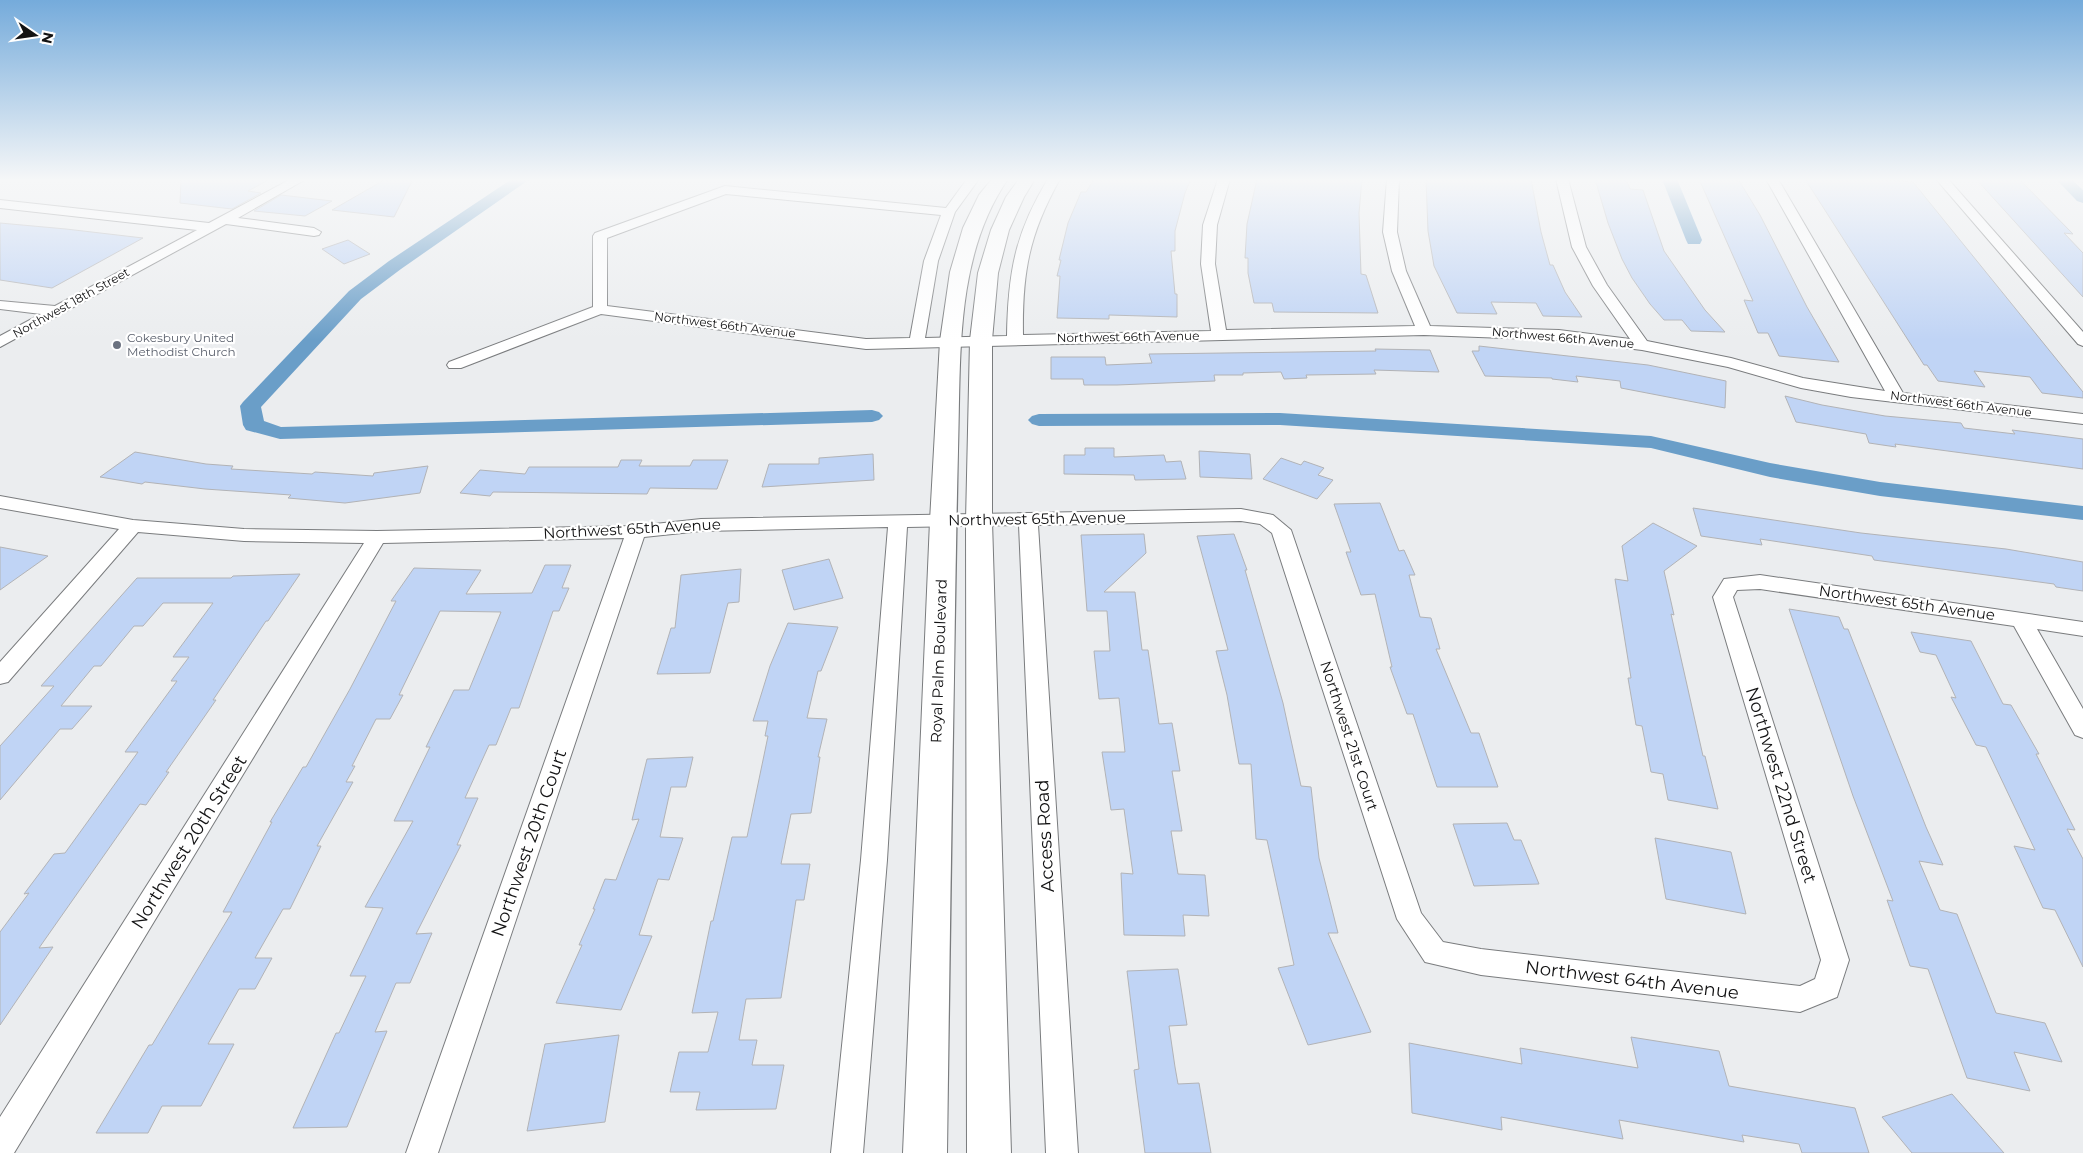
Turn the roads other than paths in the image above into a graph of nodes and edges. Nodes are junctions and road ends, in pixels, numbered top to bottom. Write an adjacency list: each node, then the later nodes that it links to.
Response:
1 (200, 233): 14 (street, Northwest 18th Street)
2 (609, 233): 13 (street)
3 (941, 233): 21 (street)
4 (971, 233): 17 (main road, Royal Palm Boulevard)
5 (999, 233): 17 (main road, Royal Palm Boulevard)
6 (1027, 233): 18 (street)
7 (1210, 233): 16 (street)
8 (1390, 233): 15 (street)
9 (1575, 233): 22 (street)
10 (1803, 233): 24 (street)
11 (1989, 233): 19 (street)
12 (0, 304): 14 (street)
13 (600, 309): 21 (street, Northwest 66th Avenue); 23 (street)
14 (56, 312): 20 (street, Northwest 18th Street)
15 (1424, 330): 16 (street, Northwest 66th Avenue); 22 (street, Northwest 66th Avenue)
16 (1219, 336): 18 (street, Northwest 66th Avenue)
17 (966, 340): 18 (street, Northwest 66th Avenue); 21 (street, Northwest 66th Avenue); 29 (main road, Royal Palm Boulevard); 30 (main road, Royal Palm Boulevard)
18 (1015, 340)
19 (2083, 341)
20 (0, 342)
21 (917, 342)
22 (1642, 345): 24 (street, Northwest 66th Avenue)
23 (454, 365)
24 (1897, 397): 25 (street, Northwest 66th Avenue)
25 (2083, 419)
26 (0, 502): 32 (street, Northwest 65th Avenue)
27 (1266, 519): 28 (street, Northwest 65th Avenue); 40 (street, Northwest 21st Court)
28 (1028, 520): 30 (street, Northwest 65th Avenue); 47 (street, Access Road)
29 (943, 521): 30 (street, Northwest 65th Avenue); 31 (street, Northwest 65th Avenue); 45 (main road, Royal Palm Boulevard)
30 (979, 521): 46 (main road, Royal Palm Boulevard)
31 (898, 522): 33 (street, Northwest 65th Avenue); 44 (street)
32 (133, 526): 34 (street, Northwest 65th Avenue); 38 (street)
33 (636, 532): 34 (street, Northwest 65th Avenue); 43 (street, Northwest 20th Court)
34 (377, 537): 42 (street, Northwest 20th Street)
35 (1731, 584): 36 (street, Northwest 65th Avenue); 41 (street, Northwest 22nd Street)
36 (2020, 620): 37 (street, Northwest 65th Avenue); 39 (street)
37 (2083, 629)
38 (0, 676)
39 (2083, 729)
40 (1435, 953): 41 (street, Northwest 64th Avenue)
41 (1827, 988)
42 (0, 1146)
43 (422, 1153)
44 (847, 1153)
45 (925, 1153)
46 (989, 1153)
47 (1062, 1153)

